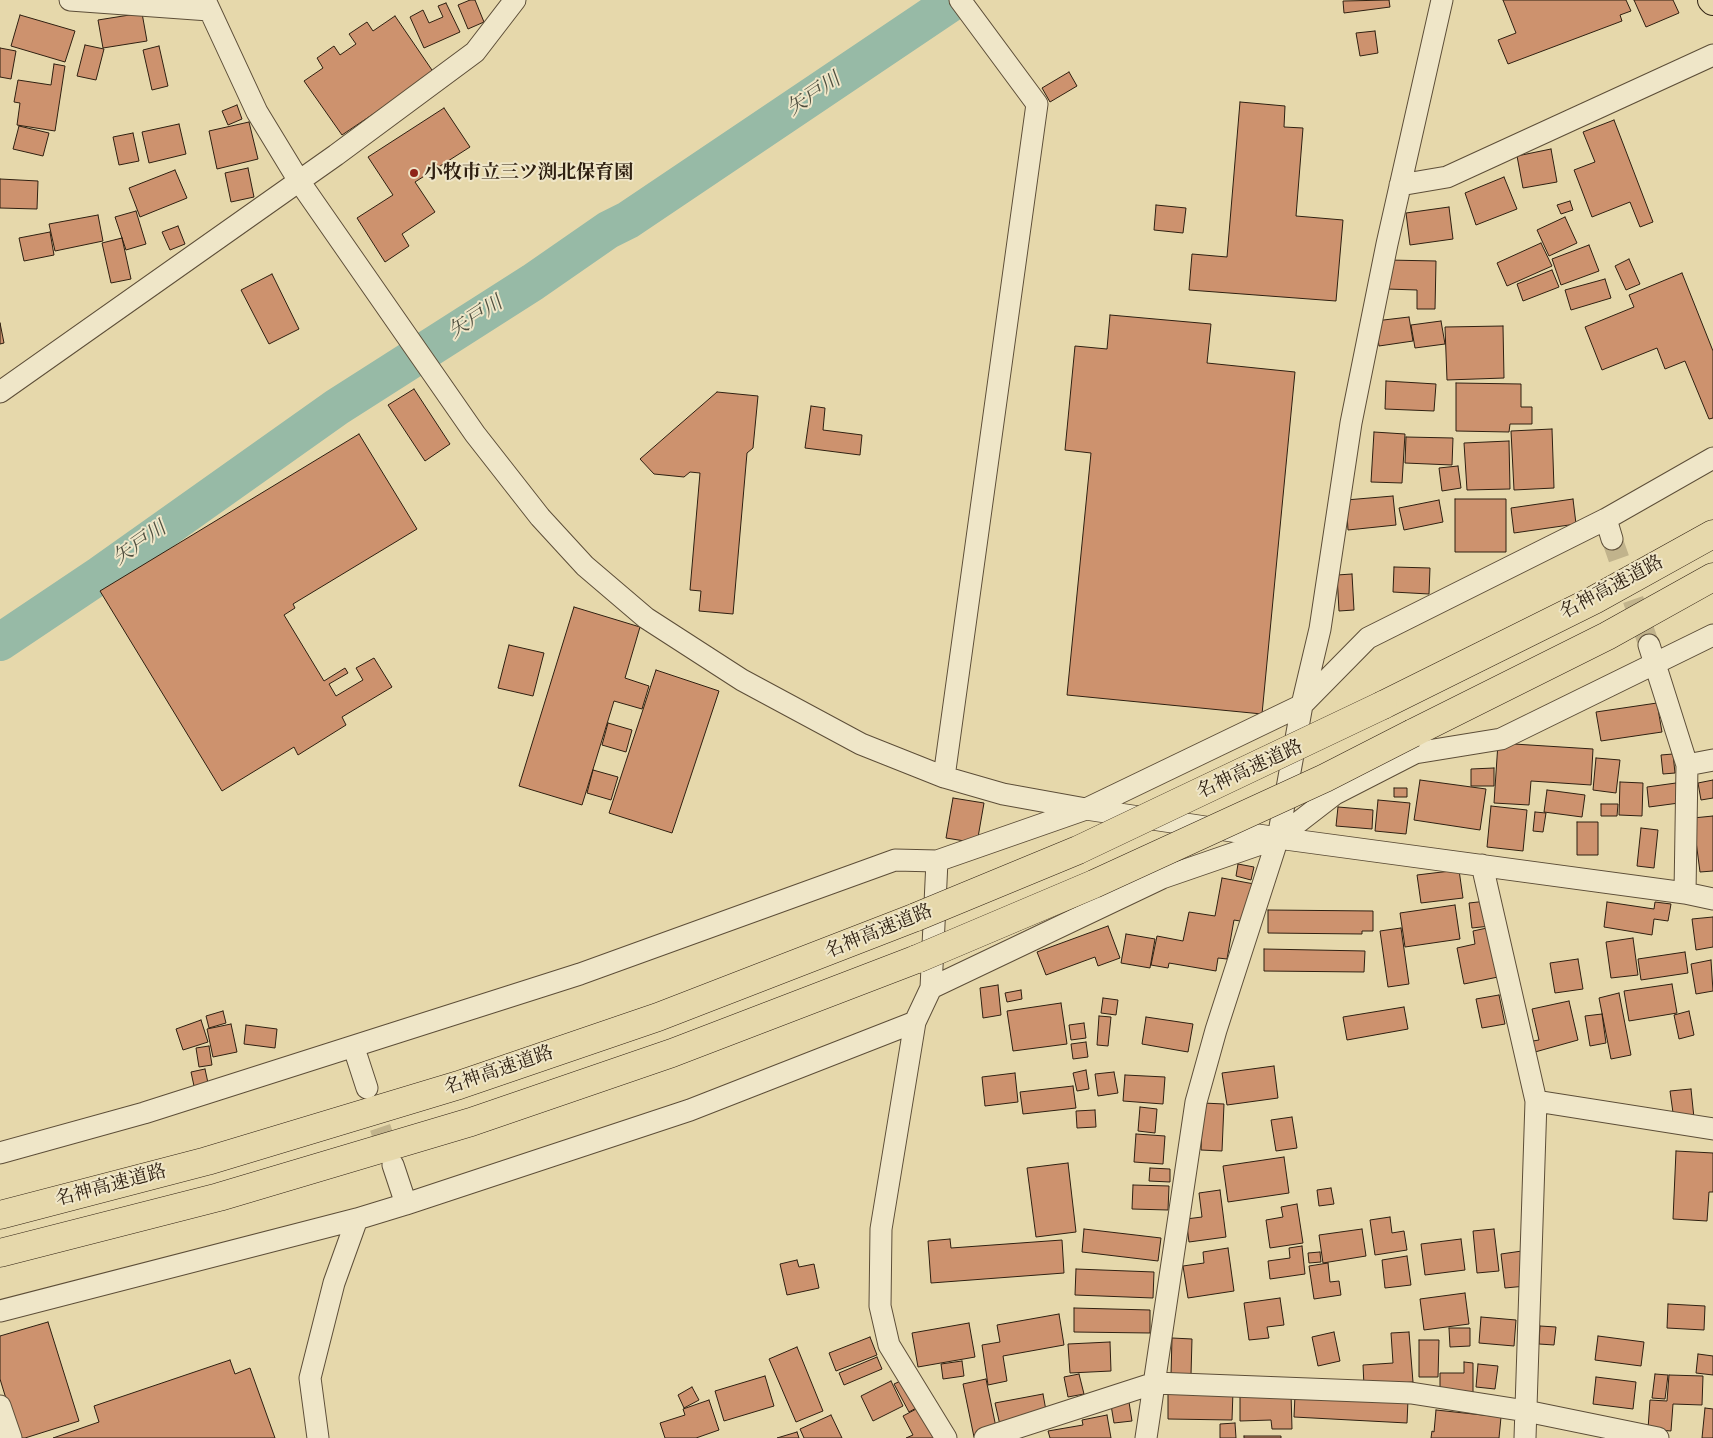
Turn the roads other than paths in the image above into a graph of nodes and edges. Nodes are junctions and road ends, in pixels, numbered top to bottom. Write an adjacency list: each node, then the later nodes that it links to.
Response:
1 (70, 0): 5 (street)
2 (515, 0): 7 (street)
3 (1442, 0): 8 (street)
4 (962, 2): 18 (street)
5 (207, 5): 7 (street)
6 (1713, 55): 8 (street)
7 (299, 181): 9 (street); 18 (street)
8 (1400, 185): 15 (street)
9 (0, 392)
10 (1713, 458): 15 (street)
11 (1713, 534): 34 (highway, 名神高速道路, bridge)
12 (1713, 576): 36 (highway, 名神高速道路, bridge)
13 (1713, 635): 14 (street)
14 (1652, 655): 17 (street); 20 (street)
15 (1302, 705): 19 (street); 20 (street)
16 (1713, 760): 17 (street)
17 (1687, 765): 23 (street)
18 (944, 777): 19 (street)
19 (1086, 809): 20 (street); 21 (street)
20 (1278, 838): 22 (street); 25 (street); 38 (street)
21 (936, 862): 25 (street); 27 (street)
22 (1482, 865): 23 (street); 29 (street)
23 (1685, 892): 24 (street)
24 (1713, 899)
25 (931, 988): 26 (street)
26 (915, 1022): 33 (street); 43 (street)
27 (354, 1048): 28 (street); 31 (street)
28 (367, 1088)
29 (1536, 1101): 30 (street); 40 (street)
30 (1713, 1129)
31 (0, 1153)
32 (393, 1165): 33 (street)
33 (406, 1204): 35 (street)
34 (0, 1215)
35 (357, 1219): 37 (street); 42 (street)
36 (0, 1253)
37 (9, 1308)
38 (1155, 1383): 40 (street); 44 (street); 45 (street)
39 (0, 1406): 41 (street)
40 (1526, 1411): 46 (street); 47 (street)
41 (11, 1438)
42 (318, 1438)
43 (946, 1438)
44 (985, 1438)
45 (1146, 1438)
46 (1525, 1438)
47 (1658, 1438)

